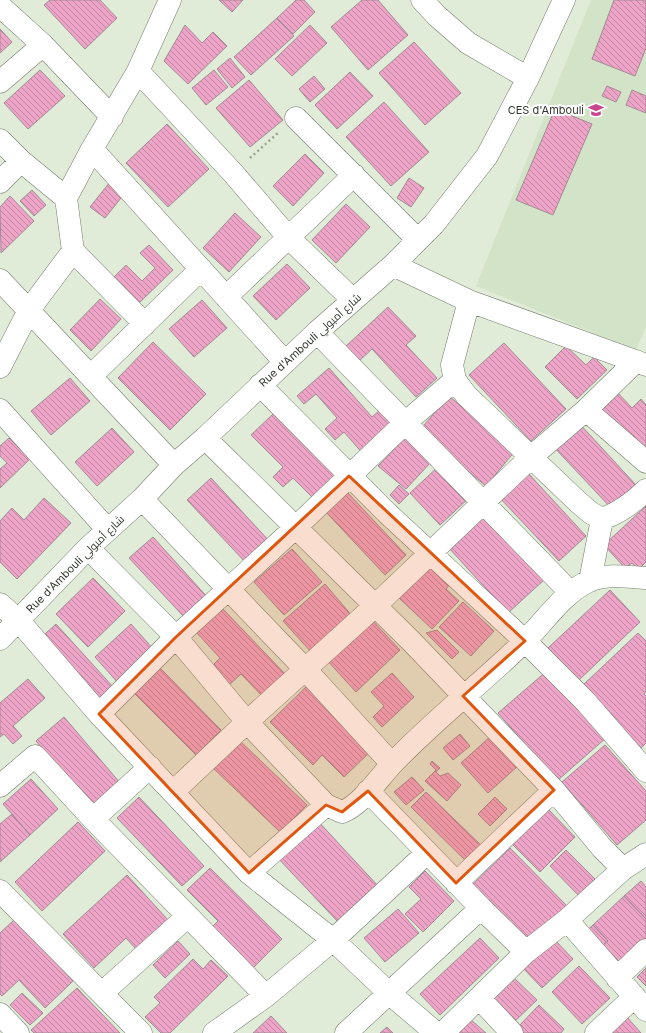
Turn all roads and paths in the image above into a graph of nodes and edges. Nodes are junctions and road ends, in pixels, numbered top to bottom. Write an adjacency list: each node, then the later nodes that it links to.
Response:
1 (170, 0): 6 (street)
2 (422, 0): 7 (street)
3 (564, 0): 7 (street, Rue d'Ambouli شارع أمبولي)
4 (0, 6): 5 (street)
5 (43, 44): 8 (street); 9 (street)
6 (138, 71): 9 (street); 14 (street)
7 (528, 78): 19 (street, Rue d'Ambouli شارع أمبولي)
8 (0, 82)
9 (112, 117): 12 (street)
10 (296, 118): 14 (path); 15 (street)
11 (0, 140): 13 (street)
12 (92, 149): 17 (street); 22 (street)
13 (21, 161): 16 (street); 17 (street)
14 (233, 173): 18 (street)
15 (354, 175): 18 (street); 19 (street)
16 (0, 182)
17 (66, 198): 20 (street)
18 (288, 237): 24 (street); 25 (street)
19 (418, 240): 21 (street, Rue d'Ambouli شارع أمبولي)
20 (72, 250): 27 (street); 28 (street)
21 (393, 265): 25 (street, Rue d'Ambouli شارع أمبولي); 26 (street)
22 (201, 269): 24 (street); 28 (street)
23 (0, 280): 27 (street)
24 (226, 297): 30 (street)
25 (353, 300): 29 (street, Rue d'Ambouli شارع أمبولي)
26 (469, 301): 31 (street); 34 (street)
27 (29, 310): 32 (street); 33 (street)
28 (145, 324): 33 (street)
29 (317, 332): 30 (street, Rue d'Ambouli شارع أمبولي); 38 (street)
30 (285, 362): 35 (street, Rue d'Ambouli شارع أمبولي)
31 (641, 363): 37 (street)
32 (0, 367)
33 (91, 376): 42 (street)
34 (455, 380): 38 (street); 40 (street)
35 (260, 385): 39 (street, Rue d'Ambouli شارع أمبولي); 43 (street)
36 (0, 410): 49 (street)
37 (586, 410): 40 (street); 41 (street)
38 (405, 423): 43 (street); 46 (street)
39 (205, 438): 42 (street, Rue d'Ambouli شارع أمبولي); 48 (street)
40 (531, 457): 46 (street); 47 (street)
41 (646, 462)
42 (174, 465): 45 (street, Rue d'Ambouli شارع أمبولي)
43 (349, 476): 48 (street); 51 (street)
44 (646, 490): 47 (street)
45 (142, 499): 49 (street, Rue d'Ambouli شارع أمبولي); 54 (street)
46 (484, 503): 51 (street); 55 (street)
47 (602, 519): 53 (street)
48 (295, 528): 54 (street); 57 (street)
49 (107, 529): 50 (street, Rue d'Ambouli شارع أمبولي)
50 (88, 548): 58 (street, Rue d'Ambouli شارع أمبولي); 59 (street)
51 (430, 553): 57 (street); 61 (street)
52 (646, 578): 53 (street)
53 (590, 581): 55 (street)
54 (229, 589): 59 (street); 62 (street)
55 (570, 592): 61 (street)
56 (0, 604): 58 (street)
57 (375, 606): 62 (street); 63 (street)
58 (18, 621): 60 (street, Rue d'Ambouli شارع أمبولي); 64 (street)
59 (176, 637): 64 (street); 65 (street)
60 (0, 639)
61 (525, 641): 63 (street); 68 (street)
62 (305, 669): 65 (street); 66 (street)
63 (463, 696): 66 (street); 70 (street)
64 (99, 714): 67 (street)
65 (247, 722): 72 (street); 73 (street)
66 (392, 764): 71 (street)
67 (150, 767): 72 (street); 74 (street)
68 (644, 767)
69 (0, 786): 74 (street)
70 (554, 790): 76 (street); 78 (street)
71 (368, 791): 73 (street); 75 (street)
72 (173, 792): 77 (street)
73 (326, 805): 77 (street)
74 (93, 819): 81 (street)
75 (427, 853): 78 (street); 83 (street)
76 (639, 861): 82 (street)
77 (249, 873): 83 (street)
78 (456, 883): 80 (street)
79 (4, 904): 88 (street)
80 (481, 908): 85 (street); 87 (street)
81 (188, 916): 88 (street); 89 (street)
82 (567, 920): 85 (street); 86 (street)
83 (333, 940): 87 (street); 89 (street)
84 (646, 950): 86 (street)
85 (526, 952): 90 (street)
86 (617, 978): 91 (street)
87 (389, 993): 96 (street); 97 (street)
88 (102, 994): 94 (street)
89 (266, 996): 95 (street)
90 (479, 998): 98 (street); 99 (street)
91 (640, 1003): 100 (street)
92 (0, 1014): 93 (street)
93 (18, 1033)
94 (141, 1033)
95 (214, 1033)
96 (346, 1033)
97 (436, 1033)
98 (442, 1033)
99 (512, 1033)
100 (596, 1033)

